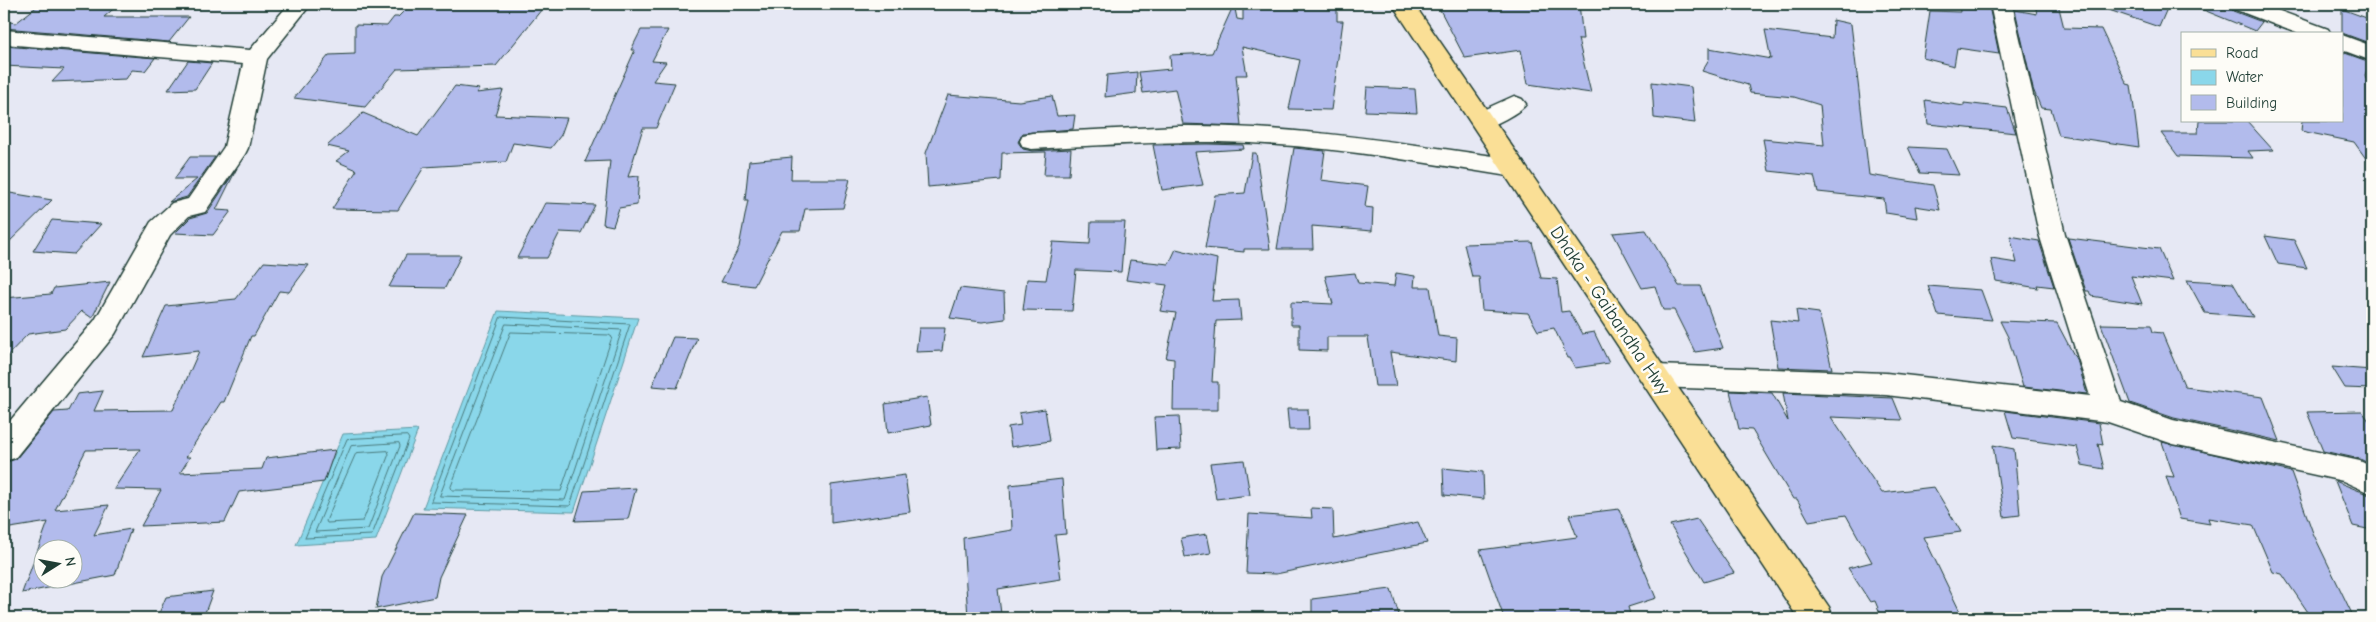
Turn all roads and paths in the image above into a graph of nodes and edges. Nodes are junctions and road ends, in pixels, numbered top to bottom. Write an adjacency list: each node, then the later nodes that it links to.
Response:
1 (300, 4): 9 (street)
2 (1403, 4): 11 (main road, Dhaka - Gaibandha Hwy)
3 (2001, 4): 15 (street)
4 (2242, 4): 5 (street)
5 (2315, 32)
6 (4, 37): 9 (street)
7 (2344, 43): 8 (street)
8 (2372, 54)
9 (256, 58): 16 (street)
10 (1514, 104): 11 (street)
11 (1482, 120): 13 (main road, Dhaka - Gaibandha Hwy)
12 (1032, 141): 13 (street)
13 (1514, 168): 14 (main road, Dhaka - Gaibandha Hwy)
14 (1655, 376): 15 (street); 18 (main road, Dhaka - Gaibandha Hwy)
15 (2109, 410): 17 (street)
16 (4, 449)
17 (2372, 481)
18 (1817, 618)

